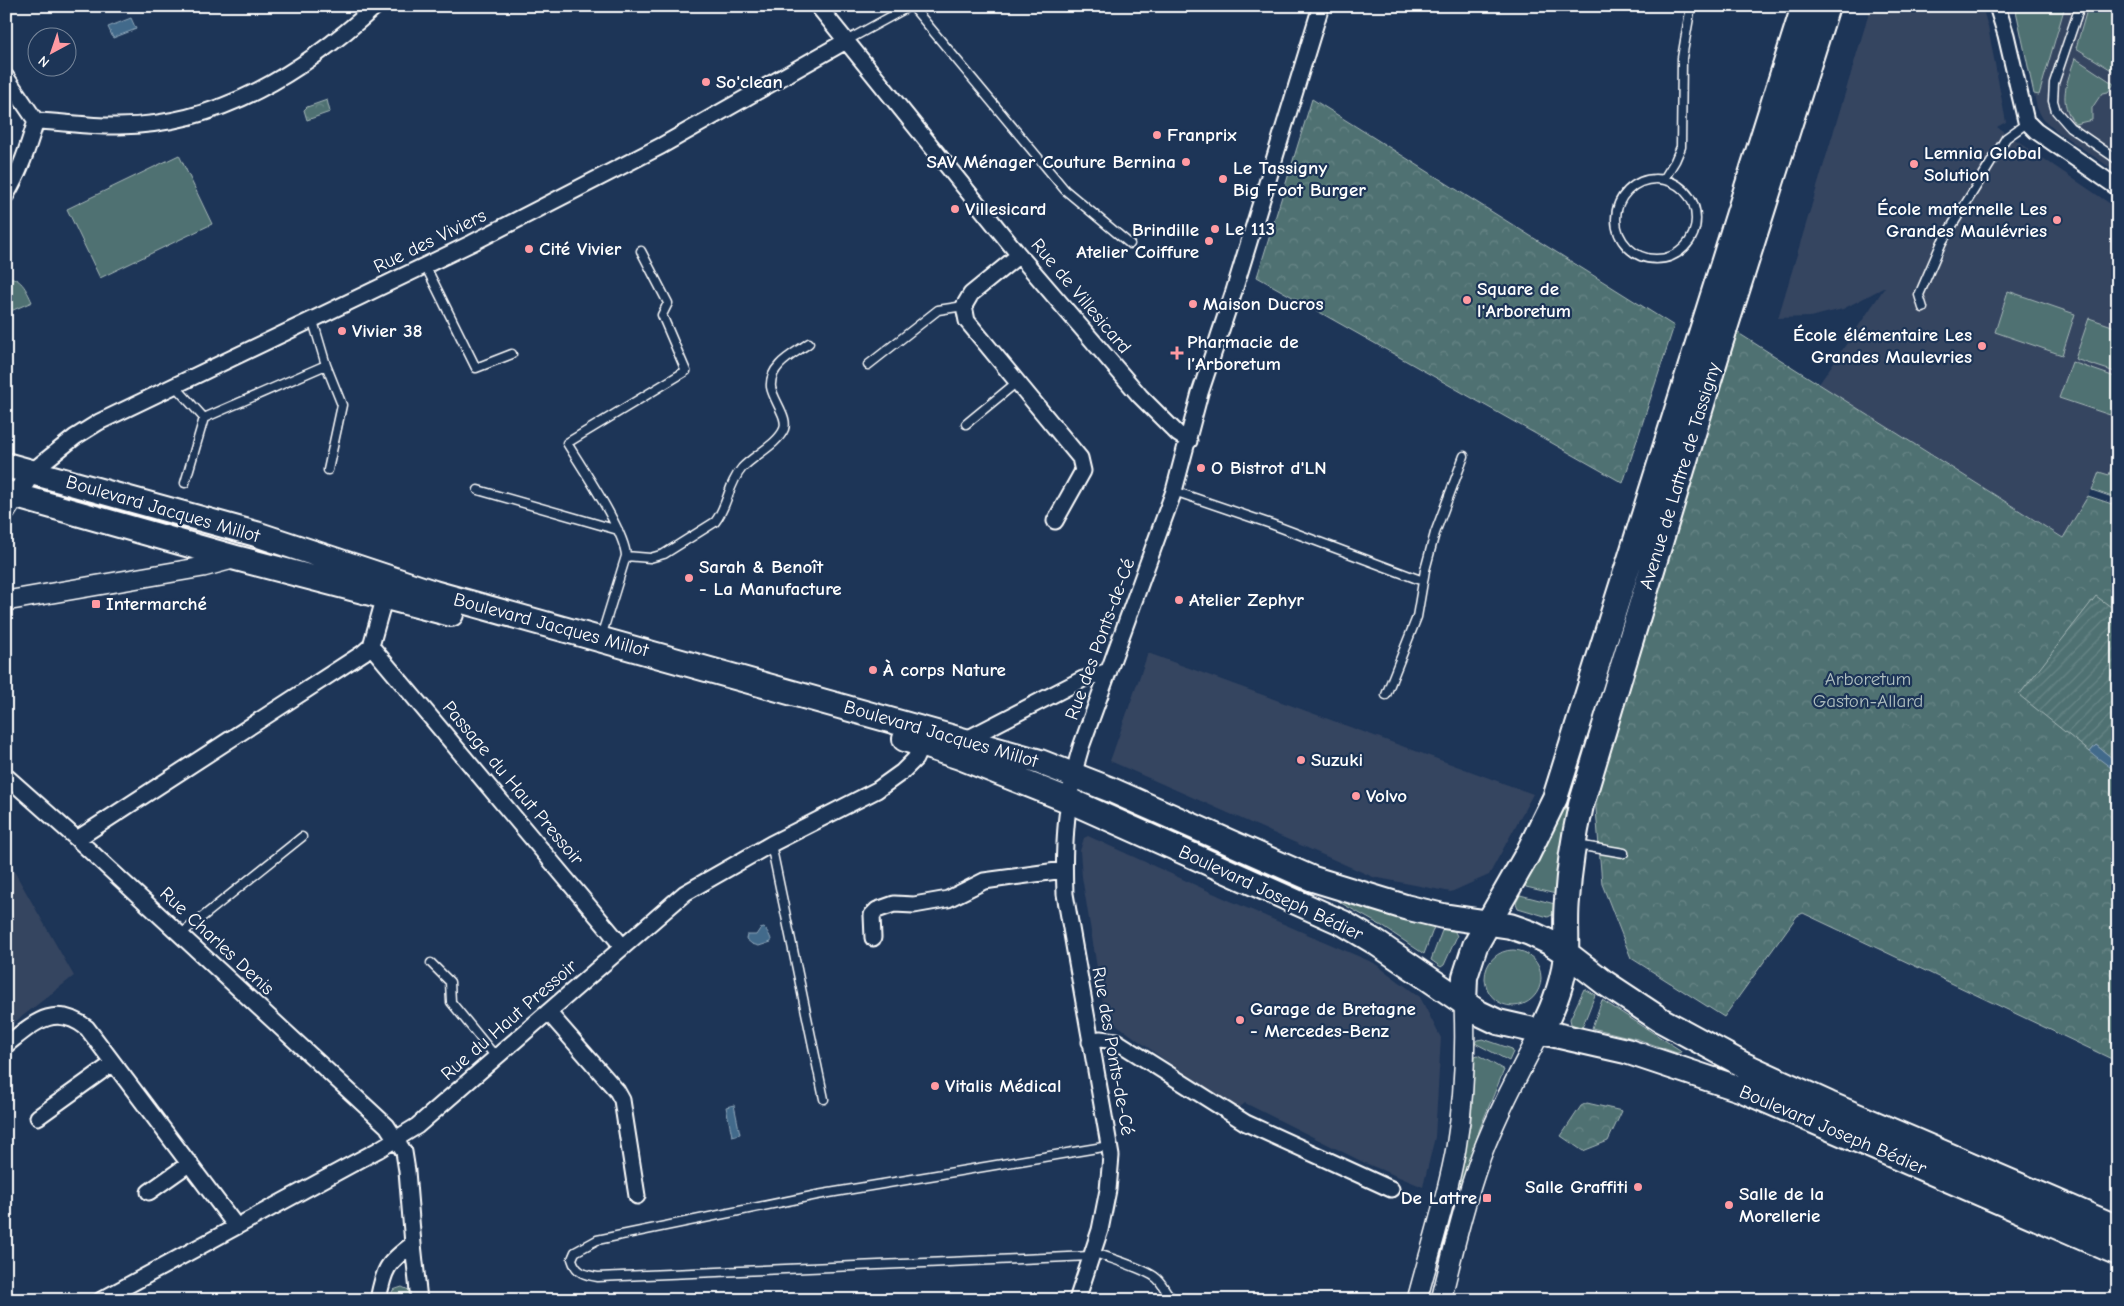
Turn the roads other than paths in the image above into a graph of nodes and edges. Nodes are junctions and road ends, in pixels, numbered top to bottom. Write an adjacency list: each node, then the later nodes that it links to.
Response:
1 (376, 6): 12 (street)
2 (818, 6): 10 (street, Rue de Villesicard)
3 (911, 6): 10 (lane); 18 (lane)
4 (1321, 6): 33 (street, Rue des Ponts-de-Cé)
5 (1691, 6): 15 (lane)
6 (1804, 6): 64 (main road, Avenue de Lattre de Tassigny)
7 (1827, 6): 61 (main road, Avenue de Lattre de Tassigny)
8 (1997, 6): 13 (street)
9 (2080, 6): 14 (lane)
10 (846, 41): 20 (street, Rue de Villesicard); 21 (street, Rue des Viviers)
11 (6, 77): 12 (street)
12 (36, 121): 17 (street)
13 (2027, 123): 16 (street); 23 (lane)
14 (2118, 160)
15 (1664, 179): 15 (lane)
16 (2118, 188)
17 (6, 195)
18 (1130, 244)
19 (641, 251): 43 (lane)
20 (1019, 255): 22 (street); 33 (street, Rue de Villesicard)
21 (425, 265): 24 (street, Rue des Viviers); 26 (lane)
22 (964, 306): 28 (lane); 29 (street)
23 (1923, 308)
24 (313, 321): 27 (lane); 30 (street, Rue des Viviers)
25 (809, 343): 44 (lane)
26 (512, 354)
27 (326, 365): 31 (lane); 36 (lane)
28 (868, 365)
29 (1018, 382): 32 (lane); 42 (street)
30 (175, 386): 31 (lane); 37 (street, Rue des Viviers)
31 (204, 418): 38 (lane)
32 (966, 424)
33 (1189, 440): 40 (street, Rue des Ponts-de-Cé)
34 (1464, 456): 46 (lane)
35 (6, 465): 37 (main road)
36 (328, 470)
37 (30, 472): 41 (street, Boulevard Jacques Millot); 49 (main road, Boulevard Jacques Millot)
38 (185, 484)
39 (478, 490): 43 (lane)
40 (1174, 491): 46 (lane); 51 (street, Rue des Ponts-de-Cé)
41 (9, 496): 45 (main road, Boulevard Jacques Millot)
42 (1054, 522)
43 (618, 530): 44 (lane)
44 (626, 556): 49 (lane)
45 (236, 558): 47 (main road, Boulevard Jacques Millot); 48 (street, Boulevard Jacques Millot)
46 (1423, 580): 52 (lane)
47 (385, 596): 50 (street); 54 (main road, Boulevard Jacques Millot)
48 (6, 601)
49 (601, 639): 53 (main road, Boulevard Jacques Millot)
50 (371, 646): 59 (street); 67 (street, Passage du Haut Pressoir)
51 (1109, 671): 53 (street); 55 (street, Rue des Ponts-de-Cé)
52 (1386, 695)
53 (965, 740): 55 (main road, Boulevard Jacques Millot)
54 (922, 744): 57 (main road, Boulevard Jacques Millot); 60 (street, Rue du Haut Pressoir)
55 (1073, 774): 57 (street, Rue des Ponts-de-Cé); 64 (main road, Boulevard Joseph Bédier)
56 (6, 776): 59 (street, Rue Charles Denis)
57 (1068, 800): 63 (street, Rue des Ponts-de-Cé); 70 (main road, Boulevard Joseph Bédier)
58 (302, 837): 65 (lane)
59 (77, 838): 65 (street, Rue Charles Denis)
60 (772, 844): 67 (street, Rue du Haut Pressoir); 77 (lane)
61 (1573, 844): 62 (lane); 68 (main road, Avenue de Lattre de Tassigny)
62 (1624, 853)
63 (1064, 870): 66 (street); 73 (street, Rue des Ponts-de-Cé)
64 (1488, 922): 68 (main road); 70 (main road)
65 (181, 934): 79 (street, Rue Charles Denis)
66 (873, 938)
67 (623, 947): 71 (street, Rue du Haut Pressoir)
68 (1566, 953): 72 (main road); 86 (main road, Boulevard Joseph Bédier)
69 (431, 963): 75 (lane)
70 (1464, 1004): 72 (main road); 95 (street)
71 (548, 1012): 75 (street, Rue du Haut Pressoir); 84 (street)
72 (1540, 1032): 88 (main road, Boulevard Joseph Bédier); 96 (street)
73 (1090, 1042): 80 (street, Rue des Ponts-de-Cé); 82 (street)
74 (6, 1045): 76 (street)
75 (496, 1058): 79 (street, Rue du Haut Pressoir)
76 (113, 1063): 78 (street); 81 (street)
77 (824, 1099)
78 (38, 1117)
79 (396, 1139): 85 (street, Rue du Haut Pressoir); 87 (street, Rue Charles Denis)
80 (1109, 1146): 89 (street, Rue des Ponts-de-Cé); 89 (lane)
81 (190, 1163): 83 (street); 85 (street)
82 (1391, 1190)
83 (149, 1192)
84 (636, 1196)
85 (236, 1226): 90 (street, Rue du Haut Pressoir)
86 (2118, 1228)
87 (413, 1244): 91 (street); 92 (street, Rue Charles Denis)
88 (2118, 1253)
89 (1092, 1254): 93 (street, Rue des Ponts-de-Cé); 94 (lane)
90 (101, 1300)
91 (378, 1300)
92 (419, 1300)
93 (1076, 1300)
94 (1175, 1300)
95 (1417, 1300)
96 (1441, 1300)

